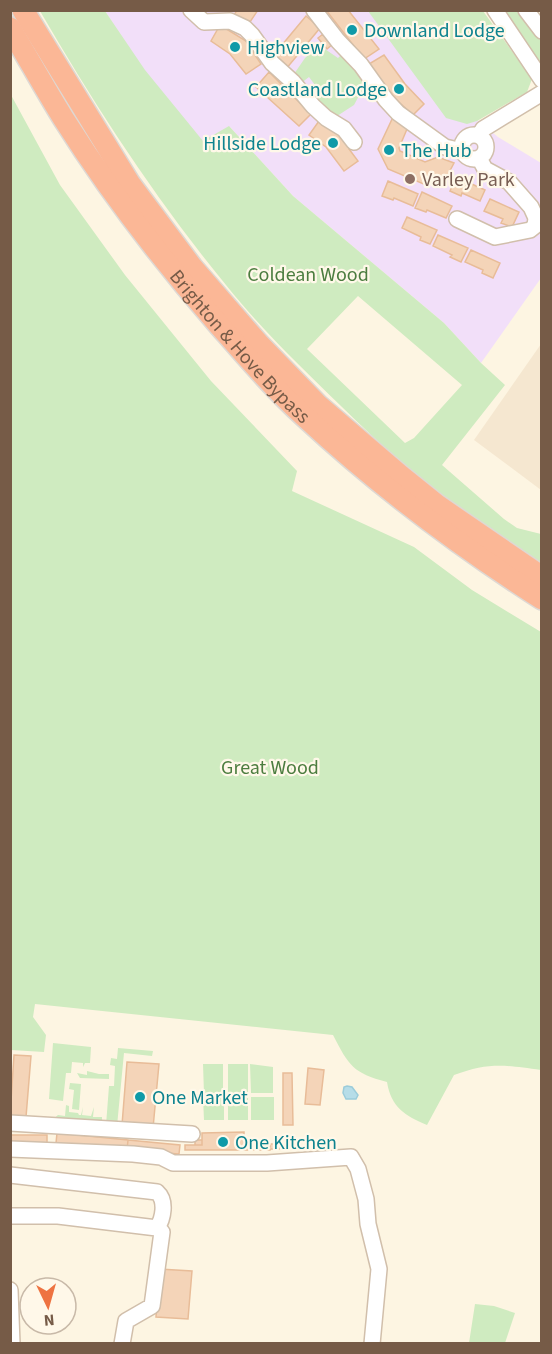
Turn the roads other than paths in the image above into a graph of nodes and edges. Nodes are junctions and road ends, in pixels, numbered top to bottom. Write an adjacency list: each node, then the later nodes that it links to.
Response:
1 (22, 10): 15 (highway, Brighton & Hove Bypass)
2 (191, 10): 11 (street)
3 (314, 10): 12 (street)
4 (495, 10): 8 (street)
5 (526, 10): 7 (street)
6 (10, 28): 16 (highway, Brighton & Hove Bypass)
7 (542, 32)
8 (542, 80)
9 (542, 93): 10 (street)
10 (480, 136): 12 (street); 13 (street)
11 (354, 142)
12 (462, 150): 13 (street)
13 (479, 158): 14 (street)
14 (457, 219)
15 (542, 577)
16 (542, 599)
17 (10, 1123): 18 (street)
18 (192, 1134)
19 (10, 1149): 26 (street)
20 (10, 1175): 22 (street)
21 (10, 1216): 22 (street)
22 (158, 1228): 25 (street)
23 (10, 1290): 24 (street)
24 (12, 1344)
25 (122, 1344)
26 (372, 1344)

